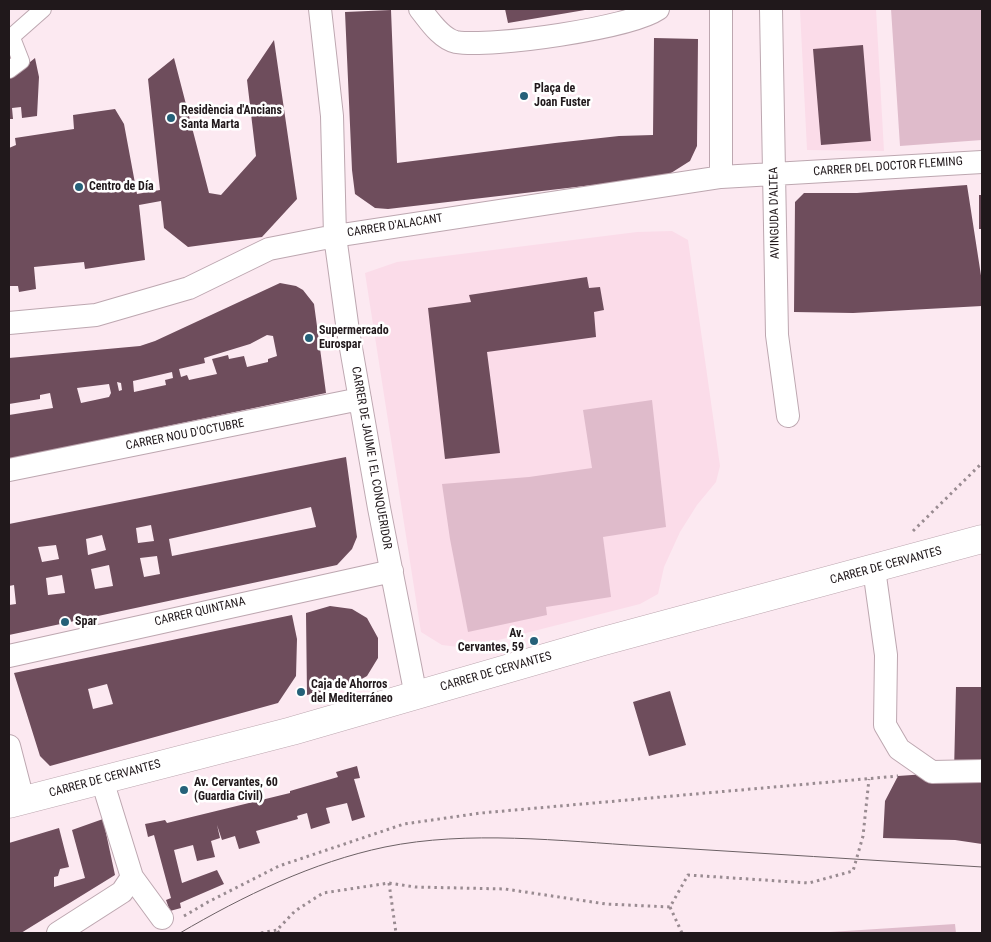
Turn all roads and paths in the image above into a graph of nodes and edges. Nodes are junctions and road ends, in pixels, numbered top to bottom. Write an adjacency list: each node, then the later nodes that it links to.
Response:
1 (44, 9): 7 (street)
2 (320, 9): 12 (street, CARRER DE JAUME I EL CONQUERIDOR)
3 (420, 9): 4 (street)
4 (658, 9)
5 (721, 9): 11 (street)
6 (771, 9): 10 (street, AVINGUDA D'ALTEA)
7 (10, 39): 8 (street)
8 (9, 70)
9 (982, 162): 10 (street, CARRER DEL DOCTOR FLEMING)
10 (784, 173): 11 (street, CARRER D'ALACANT); 15 (street, AVINGUDA D'ALTEA)
11 (721, 177): 12 (street, CARRER D'ALACANT)
12 (336, 236): 13 (street, CARRER D'ALACANT); 14 (street, CARRER DE JAUME I EL CONQUERIDOR)
13 (9, 323)
14 (360, 399): 17 (street, CARRER NOU D'OCTUBRE); 21 (street, CARRER DE JAUME I EL CONQUERIDOR)
15 (788, 416)
16 (982, 463): 18 (path)
17 (9, 470)
18 (908, 536)
19 (982, 540): 20 (main road, CARRER DE CERVANTES)
20 (874, 569): 23 (main road, CARRER DE CERVANTES); 26 (street)
21 (392, 571): 22 (street, CARRER QUINTANA); 23 (street, CARRER DE JAUME I EL CONQUERIDOR)
22 (9, 656)
23 (416, 696): 28 (main road, CARRER DE CERVANTES)
24 (9, 746): 29 (street)
25 (982, 771): 26 (street)
26 (932, 772): 27 (path)
27 (869, 779): 32 (path); 33 (path)
28 (102, 780): 29 (main road, CARRER DE CERVANTES); 30 (street)
29 (16, 802)
30 (132, 877): 33 (street); 35 (street)
31 (389, 883): 32 (path); 34 (path); 37 (path)
32 (670, 907): 38 (path)
33 (170, 919)
34 (278, 932): 36 (path)
35 (58, 933)
36 (261, 933)
37 (396, 933)
38 (682, 933)

